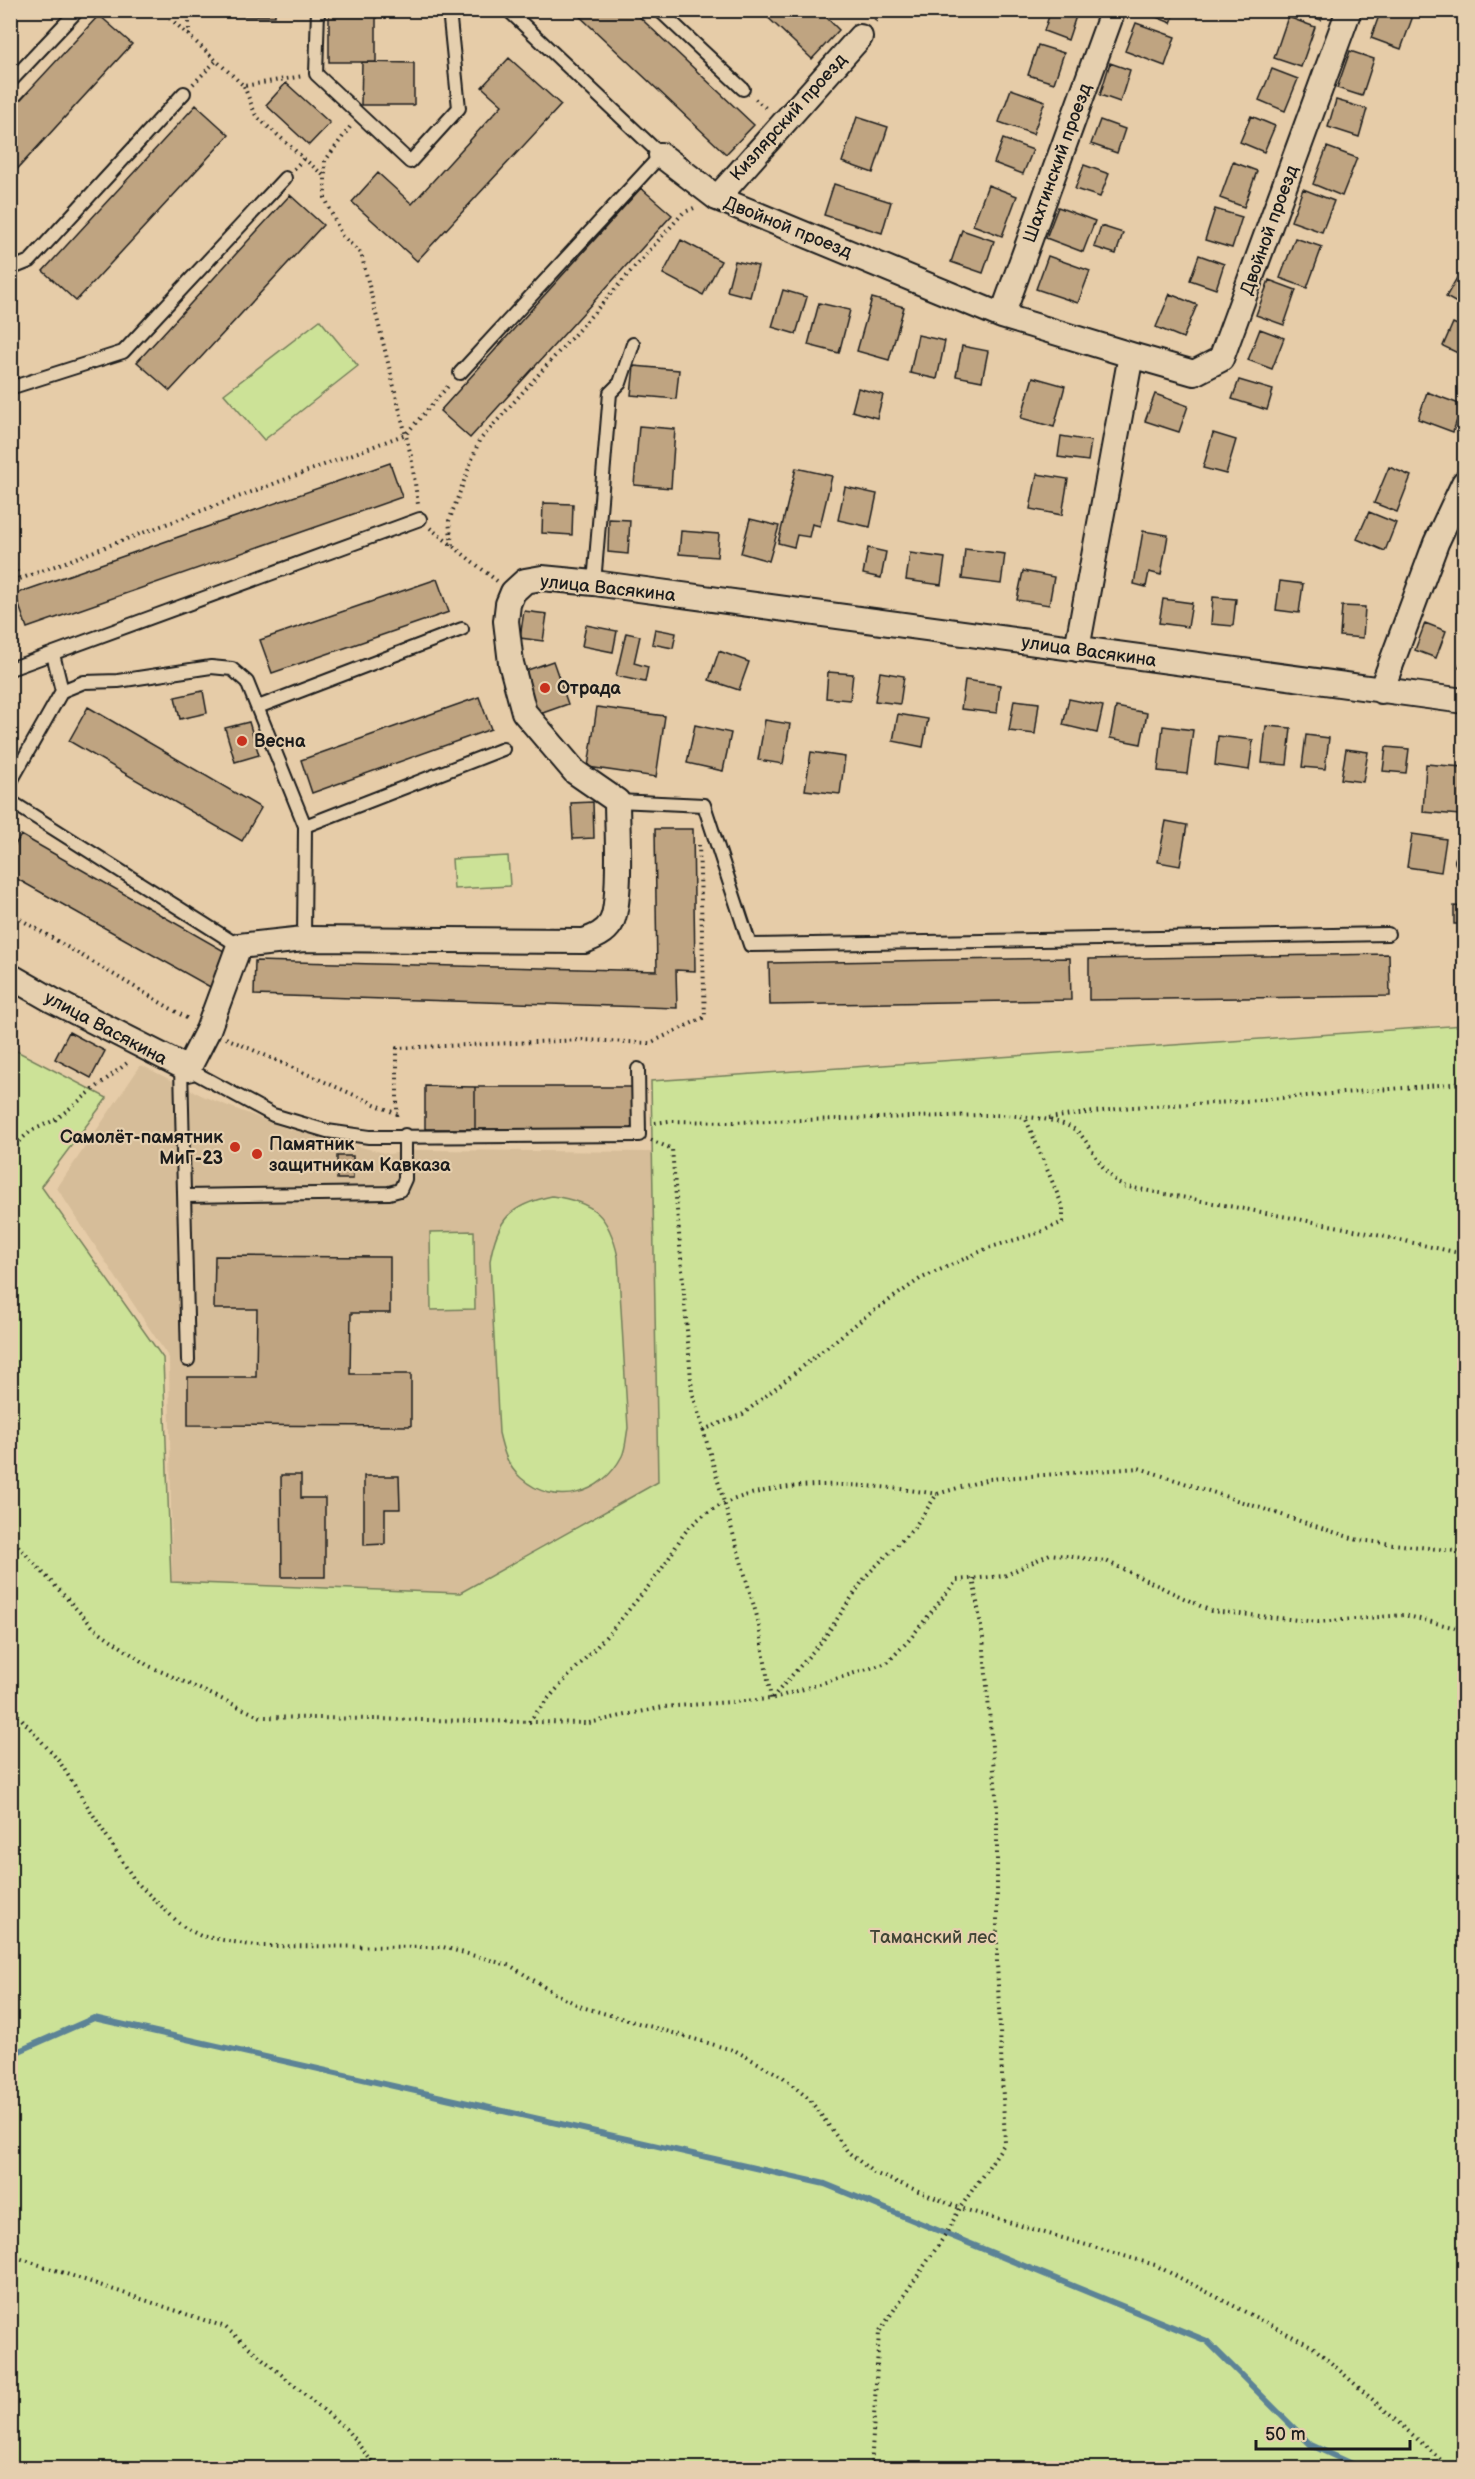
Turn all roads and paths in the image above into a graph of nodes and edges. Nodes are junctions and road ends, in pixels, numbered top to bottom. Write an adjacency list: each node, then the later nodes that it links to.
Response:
1 (78, 10): 14 (lane)
2 (161, 10): 10 (path)
3 (189, 10): 10 (path)
4 (318, 10): 13 (lane)
5 (449, 10): 18 (lane)
6 (508, 10): 20 (lane)
7 (658, 10): 16 (lane)
8 (1113, 10): 25 (street, Шахтинский проезд)
9 (1349, 10): 27 (street, Двойной проезд)
10 (189, 36): 12 (path)
11 (860, 37): 19 (street, Кизлярский проезд)
12 (216, 61): 15 (path); 17 (path)
13 (316, 74): 15 (path); 18 (lane)
14 (10, 82)
15 (244, 86): 21 (path)
16 (743, 88): 19 (path)
17 (184, 93): 24 (lane)
18 (359, 115): 21 (path)
19 (783, 123): 23 (street, Кизлярский проезд)
20 (661, 156): 23 (street, Двойной проезд); 28 (lane)
21 (325, 177): 30 (path)
22 (285, 178): 29 (lane)
23 (717, 198): 25 (street, Двойной проезд); 33 (path)
24 (10, 269)
25 (1002, 316): 27 (street, Двойной проезд)
26 (633, 344): 37 (lane)
27 (1131, 355): 41 (street)
28 (460, 373): 30 (path)
29 (10, 388)
30 (406, 434): 32 (path); 35 (path)
31 (1464, 483): 45 (street)
32 (420, 519): 33 (path); 42 (lane)
33 (452, 546): 38 (path)
34 (10, 554): 35 (path)
35 (20, 579): 36 (path)
36 (10, 582)
37 (594, 583): 38 (street, улица Васякина); 41 (street, улица Васякина)
38 (513, 592): 51 (street, улица Васякина)
39 (10, 627): 43 (path)
40 (462, 630): 47 (lane)
41 (1077, 649): 45 (street, улица Васякина)
42 (53, 654): 43 (lane); 44 (lane)
43 (17, 667)
44 (62, 691): 47 (lane); 49 (lane)
45 (1381, 691): 46 (street, улица Васякина)
46 (1464, 701)
47 (258, 707): 52 (lane)
48 (503, 749): 52 (lane)
49 (10, 783)
50 (10, 801): 57 (lane)
51 (617, 801): 55 (lane); 56 (street)
52 (305, 826): 56 (lane)
53 (699, 840): 59 (path)
54 (10, 913): 59 (path)
55 (1388, 934)
56 (304, 939): 57 (street)
57 (239, 946): 59 (street, улица Васякина)
58 (10, 976): 60 (street, улица Васякина)
59 (208, 1030): 61 (street, улица Васякина)
60 (144, 1046): 61 (street, улица Васякина); 68 (path)
61 (185, 1068): 67 (lane); 69 (lane)
62 (638, 1070): 66 (lane)
63 (1464, 1083): 65 (path)
64 (1024, 1116): 65 (path); 66 (path); 72 (path)
65 (1042, 1119): 70 (path)
66 (639, 1130): 67 (lane); 72 (path)
67 (405, 1135): 69 (lane)
68 (10, 1149)
69 (185, 1196): 71 (lane)
70 (1464, 1254)
71 (188, 1360)
72 (703, 1430): 74 (path)
73 (937, 1494): 74 (path); 76 (path); 79 (path)
74 (723, 1503): 79 (path); 81 (path)
75 (10, 1537): 81 (path)
76 (1464, 1552)
77 (973, 1578): 78 (path); 79 (path); 82 (path)
78 (1464, 1630)
79 (771, 1699): 81 (path)
80 (10, 1706): 82 (path)
81 (528, 1722)
82 (960, 2208): 85 (path); 86 (path)
83 (10, 2255): 84 (path)
84 (377, 2469)
85 (872, 2469)
86 (1450, 2469)

